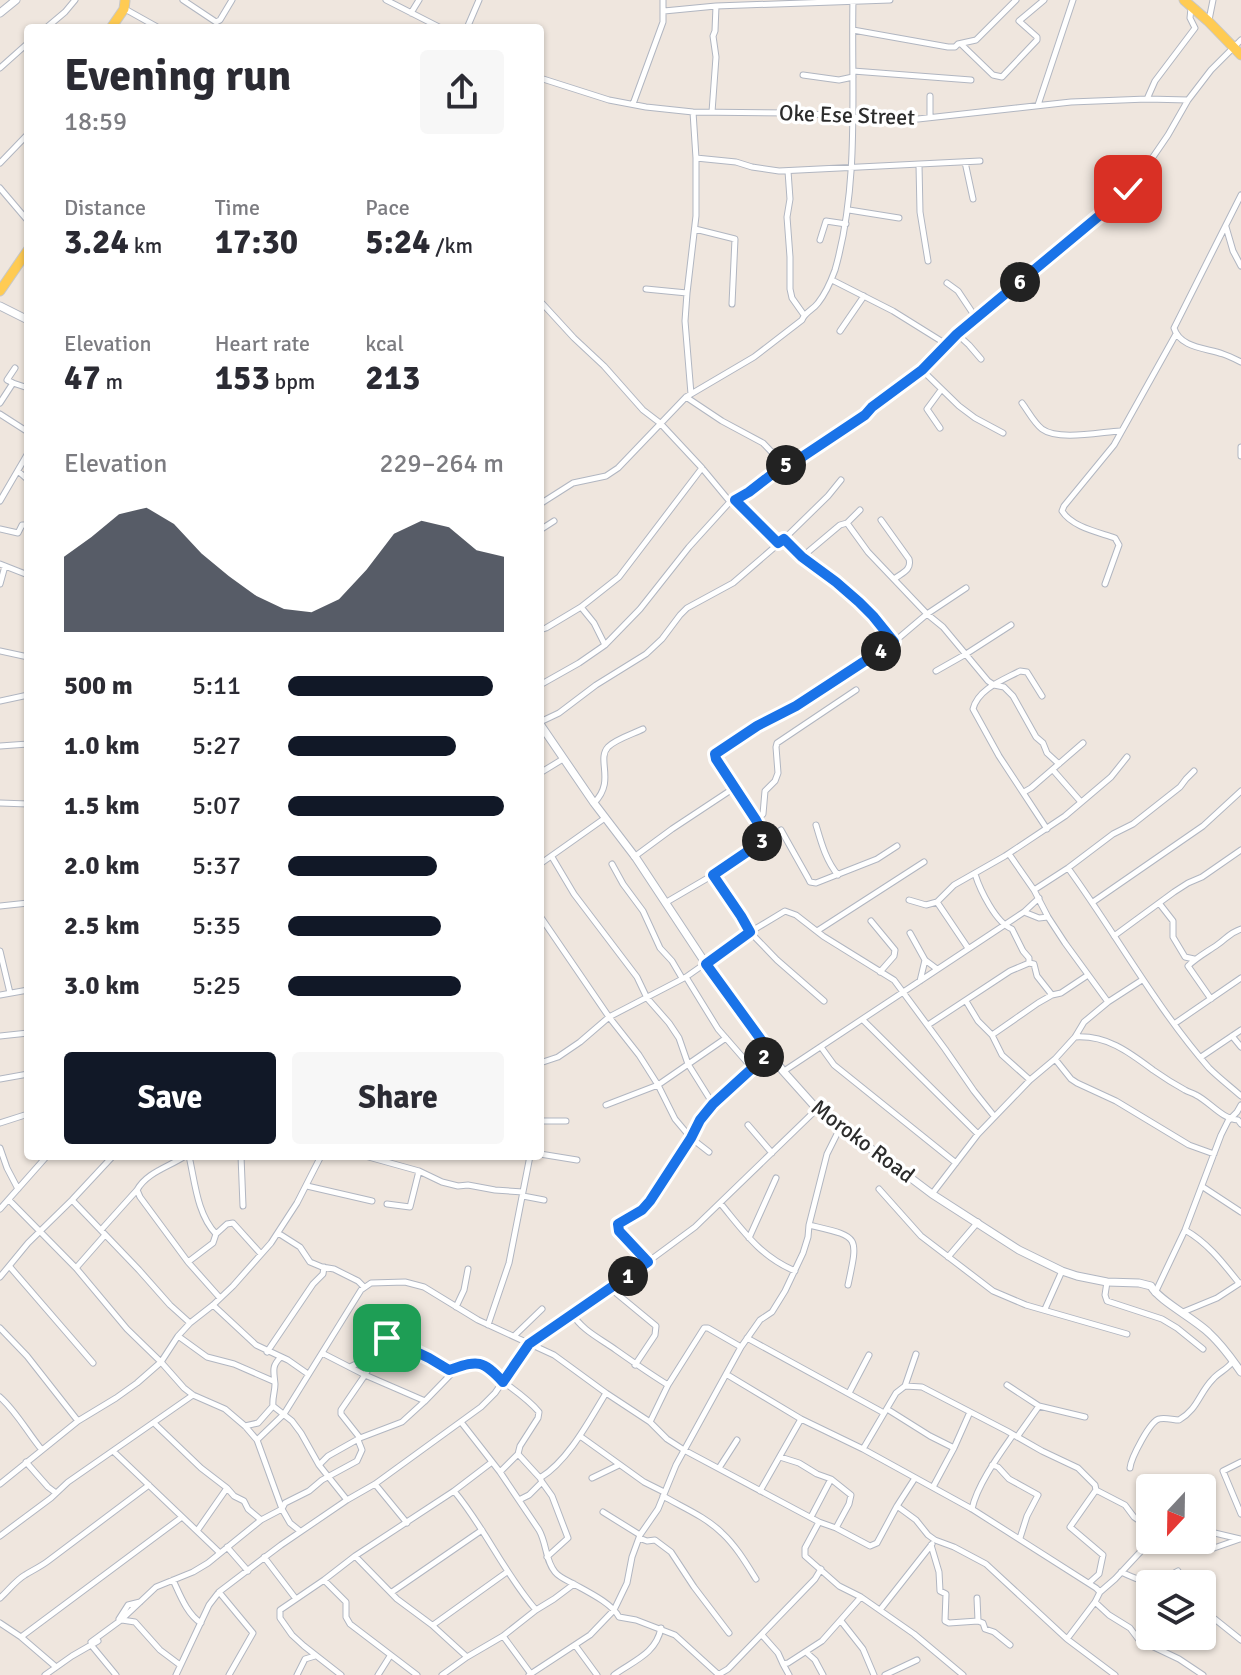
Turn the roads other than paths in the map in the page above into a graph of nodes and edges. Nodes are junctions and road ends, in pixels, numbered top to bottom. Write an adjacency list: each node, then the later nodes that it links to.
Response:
1 (16, 0): 20 (street)
2 (75, 0): 23 (street)
3 (183, 0): 4 (street)
4 (232, 0)
5 (386, 0): 21 (street)
6 (419, 0): 21 (street)
7 (479, 0): 27 (street)
8 (663, 0): 19 (street)
9 (890, 0): 14 (street)
10 (1016, 0): 30 (street)
11 (1044, 0): 30 (street)
12 (1073, 0): 43 (street)
13 (1213, 0): 22 (street)
14 (853, 1): 15 (street); 28 (street)
15 (789, 2): 18 (street)
16 (129, 3): 24 (main road); 25 (street)
17 (1188, 3): 22 (main road); 40 (street)
18 (716, 6): 19 (street); 45 (street)
19 (664, 11): 42 (street)
20 (0, 13)
21 (411, 13): 26 (street)
22 (1208, 21): 32 (main road)
23 (51, 24)
24 (114, 24)
25 (154, 24)
26 (433, 24)
27 (469, 24)
28 (853, 30): 30 (street); 35 (street)
29 (1241, 40): 32 (street)
30 (962, 44)
31 (24, 47): 34 (street)
32 (1232, 47): 33 (main road); 41 (street)
33 (1241, 55)
34 (0, 68)
35 (853, 74): 36 (street); 38 (street); 46 (street)
36 (803, 75)
37 (544, 80): 42 (street, Oke Ese Street)
38 (971, 80)
39 (930, 96): 47 (street)
40 (1147, 99): 41 (street, Oke Ese Street); 43 (street, Oke Ese Street)
41 (1188, 100): 80 (street)
42 (633, 104): 44 (street, Oke Ese Street)
43 (1038, 105): 47 (street, Oke Ese Street)
44 (693, 112): 45 (street, Oke Ese Street); 49 (street)
45 (712, 112): 46 (street, Oke Ese Street)
46 (853, 116): 47 (street, Oke Ese Street); 54 (street)
47 (930, 117)
48 (24, 138): 52 (street)
49 (696, 158): 55 (street); 64 (street)
50 (980, 161): 51 (street)
51 (965, 162): 53 (street); 58 (street)
52 (0, 163)
53 (919, 165): 54 (street); 67 (street)
54 (851, 168): 55 (street); 59 (street)
55 (788, 171): 78 (street)
56 (0, 188): 60 (street)
57 (1241, 195): 63 (street)
58 (973, 199)
59 (849, 210): 61 (street); 62 (street)
60 (24, 216)
61 (899, 218)
62 (846, 224): 65 (street); 69 (street)
63 (1226, 226): 68 (street); 83 (street)
64 (695, 229): 73 (street); 75 (street)
65 (820, 240)
66 (24, 259): 72 (main road)
67 (928, 261)
68 (1241, 266)
69 (832, 280): 74 (street); 78 (street)
70 (947, 283): 80 (street)
71 (646, 289): 73 (street)
72 (0, 291)
73 (687, 293): 92 (street)
74 (864, 296): 81 (street); 84 (street)
75 (732, 304)
76 (544, 305): 96 (street)
77 (0, 306): 79 (street)
78 (804, 315): 92 (street)
79 (24, 318)
80 (976, 318): 82 (street)
81 (840, 331)
82 (957, 334): 84 (street); 85 (street)
83 (1176, 334): 86 (street); 99 (street)
84 (946, 344): 88 (street)
85 (981, 359)
86 (1241, 362)
87 (15, 368): 89 (street)
88 (922, 370): 91 (street); 104 (street)
89 (13, 383): 90 (street); 93 (street)
90 (24, 387)
91 (941, 390): 97 (street); 100 (street)
92 (689, 396): 96 (street); 104 (street)
93 (0, 403)
94 (1022, 403): 99 (street)
95 (0, 414): 98 (street)
96 (660, 423): 105 (street); 110 (street)
97 (940, 428)
98 (24, 429)
99 (1121, 431): 126 (street)
100 (1003, 433)
101 (1241, 447): 102 (street)
102 (1241, 456)
103 (24, 460): 106 (street)
104 (784, 465): 111 (street)
105 (702, 468): 111 (street); 128 (street)
106 (18, 471): 107 (street); 109 (street)
107 (24, 476)
108 (841, 480): 119 (street)
109 (0, 501)
110 (544, 501)
111 (733, 501): 120 (street); 133 (street)
112 (860, 510): 115 (street)
113 (881, 520): 124 (street)
114 (554, 521): 117 (street)
115 (847, 523): 121 (street); 124 (street)
116 (24, 525): 118 (street)
117 (544, 527)
118 (0, 529)
119 (784, 539): 120 (street); 121 (street)
120 (778, 543): 144 (street)
121 (802, 557): 132 (street)
122 (3, 565): 123 (street); 125 (street)
123 (24, 573)
124 (894, 579): 129 (street)
125 (0, 584)
126 (1105, 584)
127 (966, 588): 129 (street)
128 (581, 607): 131 (street); 133 (street)
129 (927, 614): 132 (street); 135 (street)
130 (1011, 625): 135 (street)
131 (544, 629)
132 (894, 642): 156 (street)
133 (605, 645): 138 (street)
134 (0, 651): 136 (street)
135 (966, 654): 137 (street); 139 (street)
136 (24, 656)
137 (936, 671)
138 (544, 683)
139 (994, 685): 142 (street); 152 (street); 157 (street)
140 (856, 690): 165 (street)
141 (24, 696): 143 (street)
142 (1042, 696)
143 (0, 701)
144 (544, 721)
145 (544, 729): 151 (street, Moroko Road)
146 (643, 729): 162 (street)
147 (1083, 743): 152 (street)
148 (24, 744): 149 (street)
149 (0, 746)
150 (1127, 757): 159 (street)
151 (563, 759): 154 (street); 162 (street, Moroko Road)
152 (1059, 764): 153 (street)
153 (1053, 770): 157 (street); 159 (street)
154 (544, 771)
155 (1194, 771): 177 (street)
156 (734, 788): 165 (street); 173 (street)
157 (1024, 792): 167 (street)
158 (1238, 793): 160 (street); 185 (street)
159 (1081, 802): 167 (street)
160 (1241, 802)
161 (0, 803): 163 (street)
162 (594, 803): 164 (street, Moroko Road)
163 (24, 804)
164 (605, 818): 172 (street); 173 (street, Moroko Road)
165 (756, 820): 168 (street)
166 (816, 825): 180 (street)
167 (1047, 829): 171 (street)
168 (766, 839): 179 (street); 180 (street)
169 (897, 846): 180 (street)
170 (1241, 850): 188 (street)
171 (1008, 854): 178 (street); 181 (street)
172 (552, 857): 174 (street); 218 (street)
173 (634, 857): 187 (street, Moroko Road)
174 (544, 862)
175 (924, 862): 196 (street)
176 (612, 864): 209 (street)
177 (1068, 868): 181 (street); 185 (street)
178 (975, 874): 184 (street); 194 (street)
179 (713, 875): 187 (street); 197 (street)
180 (838, 875)
181 (1034, 890): 182 (street)
182 (1039, 898): 190 (street); 191 (street)
183 (909, 900): 184 (street)
184 (937, 902): 200 (street)
185 (1093, 902): 199 (street)
186 (24, 903): 189 (street)
187 (665, 903): 205 (street, Moroko Road)
188 (1159, 903): 199 (street); 202 (street)
189 (0, 906)
190 (1024, 912): 191 (street); 194 (street)
191 (1048, 917): 208 (street)
192 (871, 921): 207 (street)
193 (544, 922): 223 (street)
194 (1003, 925): 200 (street); 204 (street)
195 (1241, 929): 202 (street)
196 (817, 931): 197 (street); 207 (street)
197 (750, 932): 205 (street); 220 (street)
198 (910, 933): 203 (street)
199 (1114, 936): 211 (street)
200 (968, 948): 206 (street)
201 (0, 951): 215 (street)
202 (1195, 959): 219 (street)
203 (925, 960): 206 (street); 212 (street)
204 (1029, 963): 217 (street); 221 (street)
205 (706, 964): 209 (street); 236 (street, Moroko Road)
206 (937, 969): 212 (street)
207 (880, 972): 214 (street)
208 (1088, 975): 217 (street); 222 (street)
209 (684, 977): 218 (street); 233 (street)
210 (1241, 978): 219 (street)
211 (1142, 980): 222 (street); 225 (street)
212 (920, 981): 214 (street)
213 (24, 991): 215 (street)
214 (904, 992): 224 (street); 226 (street)
215 (10, 993): 216 (street)
216 (0, 995)
217 (1052, 995): 229 (street)
218 (647, 998): 223 (street); 240 (street)
219 (1211, 999): 225 (street)
220 (824, 1001)
221 (966, 1001): 226 (street); 229 (street)
222 (1108, 1002): 232 (street)
223 (609, 1017): 239 (street); 246 (street)
224 (863, 1020): 234 (street); 261 (street)
225 (1174, 1024): 237 (street)
226 (928, 1025): 253 (street)
227 (1241, 1030): 231 (street)
228 (24, 1033): 230 (street)
229 (992, 1035): 245 (street)
230 (0, 1036)
231 (1232, 1036): 235 (street); 237 (street)
232 (1075, 1037): 238 (street); 254 (street)
233 (726, 1038): 240 (street); 241 (street)
234 (821, 1047): 242 (street); 277 (street)
235 (1241, 1047)
236 (770, 1052): 241 (street); 242 (street, Moroko Road)
237 (1201, 1057): 247 (street)
238 (1055, 1059): 245 (street); 266 (street)
239 (544, 1062)
240 (688, 1064): 246 (street); 248 (street)
241 (752, 1068): 248 (street)
242 (783, 1071): 251 (street, Moroko Road)
243 (24, 1075): 244 (street)
244 (0, 1079)
245 (1030, 1080): 253 (street)
246 (658, 1085): 249 (street); 262 (street)
247 (1241, 1096)
248 (713, 1104): 262 (street)
249 (606, 1105)
250 (1241, 1105): 254 (street)
251 (817, 1109): 260 (street, Moroko Road); 265 (street)
252 (24, 1115): 257 (street)
253 (994, 1116): 261 (street)
254 (1231, 1120): 258 (street); 266 (street)
255 (544, 1121): 256 (street)
256 (566, 1121)
257 (0, 1123)
258 (1241, 1124)
259 (748, 1125): 265 (street)
260 (840, 1128): 286 (street, Moroko Road); 299 (street)
261 (978, 1134): 277 (street)
262 (691, 1138): 264 (street); 309 (street)
263 (0, 1148): 282 (street)
264 (709, 1152)
265 (772, 1153): 294 (street)
266 (1214, 1154): 281 (street)
267 (544, 1155): 276 (street)
268 (43, 1160): 282 (street)
269 (109, 1160): 290 (street)
270 (178, 1160): 284 (street)
271 (188, 1160): 304 (street)
272 (241, 1160): 295 (street)
273 (319, 1160): 280 (street)
274 (379, 1160): 278 (street)
275 (529, 1160): 285 (street)
276 (577, 1160)
277 (956, 1163): 286 (street)
278 (419, 1171): 285 (street); 293 (street)
279 (776, 1178): 305 (street)
280 (307, 1186): 292 (street); 303 (street)
281 (1203, 1187): 297 (street); 300 (street)
282 (18, 1189): 289 (street)
283 (879, 1189): 307 (street)
284 (137, 1190): 287 (street); 288 (street)
285 (523, 1194): 291 (street); 332 (street)
286 (932, 1194): 298 (street, Moroko Road)
287 (140, 1197): 288 (street); 308 (street)
288 (130, 1198): 302 (street)
289 (9, 1200): 296 (street); 301 (street)
290 (72, 1200): 301 (street); 302 (street)
291 (544, 1200)
292 (372, 1201)
293 (387, 1204)
294 (721, 1204): 305 (street); 309 (street)
295 (243, 1206)
296 (0, 1209)
297 (1241, 1212)
298 (978, 1222): 307 (street); 315 (street, Moroko Road)
299 (809, 1225): 314 (street); 319 (street)
300 (1185, 1230): 318 (street); 322 (street)
301 (40, 1232): 311 (street); 312 (street)
302 (103, 1232): 312 (street); 331 (street)
303 (278, 1233): 306 (street); 310 (street)
304 (216, 1234): 306 (street); 308 (street)
305 (749, 1238): 314 (street)
306 (261, 1254): 323 (street)
307 (948, 1257): 327 (street)
308 (188, 1262): 323 (street)
309 (648, 1262): 321 (street)
310 (324, 1266): 320 (street); 342 (street)
311 (10, 1267): 316 (street); 349 (street)
312 (76, 1268): 348 (street)
313 (468, 1269): 325 (street)
314 (795, 1271): 338 (street)
315 (1062, 1271): 317 (street, Moroko Road); 327 (street)
316 (0, 1277)
317 (1107, 1282): 322 (street, Moroko Road); 341 (street)
318 (1240, 1282): 328 (street)
319 (848, 1285)
320 (364, 1287): 325 (street); 343 (street)
321 (610, 1288): 329 (street); 351 (street)
322 (1155, 1293): 328 (street, Moroko Road)
323 (220, 1298): 324 (street)
324 (213, 1305): 331 (street); 342 (street)
325 (456, 1307): 332 (street)
326 (542, 1309): 336 (street)
327 (1045, 1309): 334 (street)
328 (1183, 1312): 347 (street, Moroko Road)
329 (572, 1313): 339 (street); 351 (street)
330 (395, 1320): 337 (street)
331 (190, 1323): 335 (street)
332 (488, 1325): 336 (street)
333 (0, 1328): 375 (street)
334 (1127, 1334)
335 (178, 1336): 348 (street); 358 (street)
336 (514, 1336): 339 (street)
337 (387, 1338): 350 (street); 352 (street)
338 (747, 1338): 340 (street); 364 (street)
339 (529, 1344): 359 (street); 363 (street)
340 (741, 1347): 356 (street); 360 (street)
341 (1203, 1349)
342 (267, 1352): 346 (street)
343 (322, 1353): 353 (street); 355 (street)
344 (916, 1354): 362 (street)
345 (869, 1355): 364 (street)
346 (281, 1357): 355 (street); 358 (street)
347 (1233, 1361): 354 (street, Moroko Road); 399 (street)
348 (161, 1362): 365 (street); 375 (street)
349 (93, 1363)
350 (372, 1363): 353 (street); 357 (street)
351 (635, 1365): 360 (street)
352 (458, 1366): 359 (street); 367 (street)
353 (350, 1367): 357 (street)
354 (1241, 1372)
355 (308, 1374): 372 (street)
356 (726, 1374): 374 (street); 388 (street)
357 (365, 1375): 367 (street); 382 (street)
358 (273, 1381): 368 (street)
359 (503, 1382): 376 (street); 390 (street)
360 (668, 1385): 377 (street)
361 (1007, 1385): 369 (street)
362 (905, 1386): 370 (street); 371 (street)
363 (606, 1393): 377 (street); 380 (street)
364 (849, 1393): 370 (street)
365 (193, 1395): 378 (street); 379 (street)
366 (0, 1397): 387 (street)
367 (425, 1401): 382 (street)
368 (273, 1406): 372 (street); 379 (street)
369 (1039, 1406): 373 (street); 381 (street)
370 (886, 1411): 385 (street); 386 (street)
371 (970, 1412): 381 (street); 385 (street)
372 (284, 1414): 383 (street); 395 (street)
373 (1085, 1417)
374 (801, 1419): 386 (street); 391 (street)
375 (78, 1421): 387 (street)
376 (461, 1422): 393 (street); 407 (street)
377 (650, 1422): 388 (street)
378 (154, 1423): 389 (street); 411 (street)
379 (245, 1426): 383 (street)
380 (580, 1436): 396 (street); 405 (street)
381 (1015, 1436): 397 (street); 412 (street)
382 (359, 1439): 395 (street); 401 (street)
383 (257, 1440): 421 (street)
384 (737, 1440): 398 (street)
385 (954, 1448): 410 (street)
386 (863, 1449): 402 (street)
387 (42, 1450): 392 (street)
388 (684, 1450): 398 (street); 416 (street)
389 (113, 1451): 408 (street); 415 (street)
390 (518, 1454): 400 (street); 405 (street)
391 (780, 1457): 404 (street); 414 (street)
392 (26, 1462): 406 (street); 409 (street)
393 (492, 1462): 400 (street); 413 (street)
394 (1241, 1462): 424 (street)
395 (319, 1465): 401 (street)
396 (619, 1465): 403 (street); 416 (street)
397 (992, 1465): 422 (street); 438 (street)
398 (719, 1468): 414 (street)
399 (1130, 1468)
400 (500, 1472): 419 (street)
401 (330, 1476): 418 (street); 421 (street)
402 (913, 1476): 410 (street); 420 (street)
403 (592, 1478)
404 (831, 1479): 426 (street); 431 (street)
405 (541, 1480): 419 (street); 447 (street)
406 (0, 1484)
407 (375, 1484): 418 (street); 430 (street)
408 (149, 1485): 425 (street); 462 (street)
409 (48, 1487): 415 (street); 417 (street)
410 (933, 1487): 422 (street)
411 (227, 1488): 428 (street); 433 (street)
412 (1096, 1490): 427 (street); 456 (street)
413 (454, 1491): 430 (street); 432 (street)
414 (760, 1491): 426 (street)
415 (56, 1493): 417 (street)
416 (664, 1494): 437 (street); 453 (street)
417 (51, 1498): 436 (street)
418 (347, 1500): 434 (street)
419 (519, 1500): 447 (street)
420 (897, 1506): 431 (street); 440 (street)
421 (282, 1509): 428 (street); 434 (street)
422 (972, 1509): 438 (street)
423 (603, 1512): 437 (street)
424 (1241, 1514)
425 (182, 1517): 433 (street); 480 (street)
426 (811, 1517): 429 (street)
427 (1136, 1518)
428 (261, 1520): 441 (street)
429 (819, 1522): 431 (street); 448 (street)
430 (407, 1523): 445 (street)
431 (836, 1528)
432 (482, 1530): 450 (street); 459 (street)
433 (197, 1531): 443 (street)
434 (300, 1531): 446 (street)
435 (1216, 1533): 439 (street)
436 (0, 1536)
437 (640, 1536): 467 (street); 477 (street)
438 (1020, 1538): 456 (street)
439 (1240, 1539): 442 (street)
440 (933, 1543): 468 (street); 471 (street); 481 (street)
441 (227, 1547): 443 (street); 449 (street)
442 (1216, 1547)
443 (220, 1553): 454 (street)
444 (1138, 1554): 451 (street)
445 (355, 1556): 455 (street); 459 (street)
446 (264, 1557): 449 (street); 464 (street)
447 (547, 1558): 457 (street)
448 (821, 1569): 461 (street); 478 (street)
449 (248, 1571): 458 (street)
450 (507, 1572): 466 (street); 475 (street)
451 (1121, 1572): 452 (street); 460 (street)
452 (1136, 1578)
453 (756, 1579)
454 (173, 1580): 472 (street); 474 (street)
455 (324, 1580): 464 (street); 488 (street)
456 (1089, 1583): 460 (street)
457 (574, 1584): 466 (street); 467 (street)
458 (219, 1592): 474 (street); 499 (street)
459 (392, 1592): 475 (street)
460 (1100, 1592): 465 (street)
461 (861, 1597): 468 (street); 470 (street)
462 (0, 1598)
463 (977, 1598): 471 (street)
464 (296, 1599): 487 (street)
465 (1095, 1602): 481 (street); 515 (street)
466 (536, 1610): 479 (street)
467 (614, 1610): 476 (street); 484 (street)
468 (880, 1610): 513 (street)
469 (1216, 1620): 482 (street)
470 (841, 1621): 486 (street); 511 (street)
471 (978, 1621): 485 (street)
472 (119, 1622): 483 (street); 492 (street)
473 (0, 1623): 480 (street)
474 (201, 1623): 492 (street)
475 (432, 1625): 489 (street)
476 (661, 1628): 506 (street); 507 (street)
477 (729, 1633)
478 (762, 1635): 491 (street); 494 (street)
479 (503, 1636): 489 (street); 496 (street)
480 (21, 1637): 493 (street)
481 (1067, 1639): 514 (street)
482 (1241, 1640)
483 (92, 1644): 493 (street); 497 (street)
484 (575, 1645): 496 (street); 505 (street)
485 (1010, 1645)
486 (806, 1652): 491 (street); 510 (street)
487 (316, 1656): 500 (street); 501 (street)
488 (390, 1656): 502 (street); 503 (street)
489 (467, 1657): 504 (street)
490 (917, 1660): 512 (street)
491 (783, 1664): 509 (street)
492 (180, 1665): 498 (street)
493 (56, 1667): 495 (street)
494 (728, 1669): 507 (street); 508 (street)
495 (49, 1674)
496 (530, 1674)
497 (116, 1675)
498 (176, 1675)
499 (229, 1675)
500 (297, 1675)
501 (341, 1675)
502 (378, 1675)
503 (417, 1675)
504 (442, 1675)
505 (597, 1675)
506 (614, 1675)
507 (718, 1675)
508 (733, 1675)
509 (789, 1675)
510 (823, 1675)
511 (874, 1675)
512 (885, 1675)
513 (963, 1675)
514 (1115, 1675)
515 (1203, 1675)

